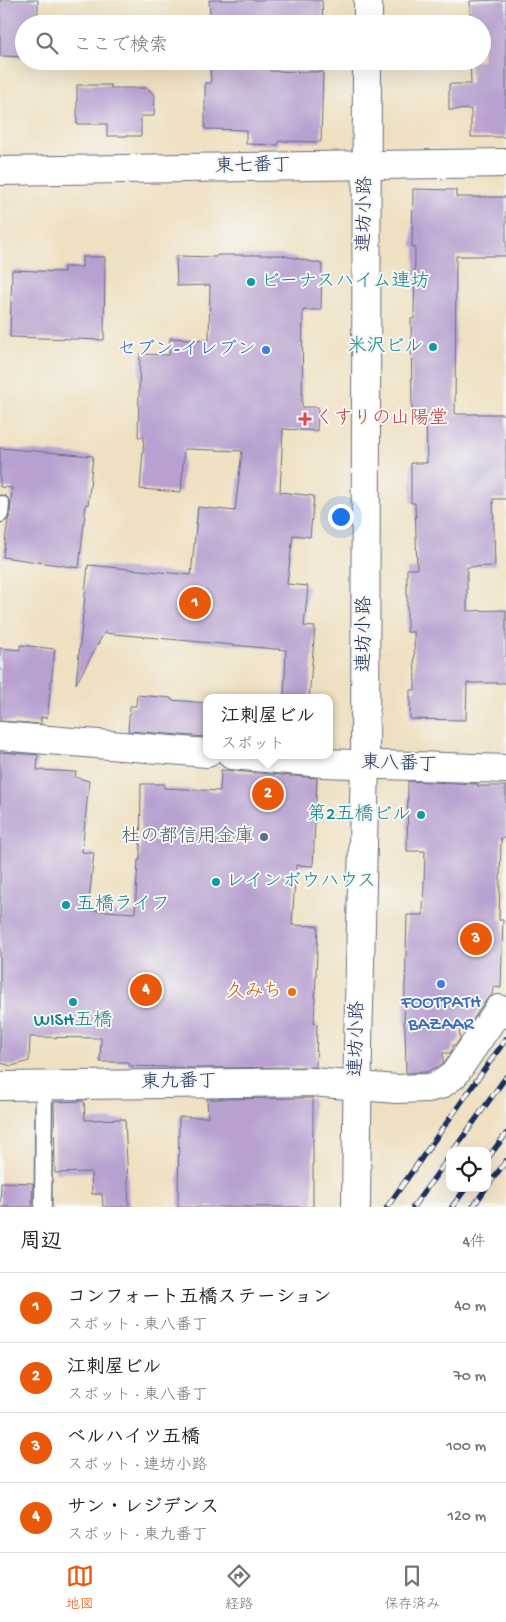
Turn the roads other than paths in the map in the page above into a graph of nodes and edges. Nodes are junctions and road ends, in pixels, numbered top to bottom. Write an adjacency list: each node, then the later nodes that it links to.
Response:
1 (368, 0): 2 (street)
2 (368, 15)
3 (367, 70): 5 (street, 連坊小路)
4 (506, 163): 5 (street, 東七番丁)
5 (367, 165): 6 (street, 東七番丁); 10 (street, 連坊小路)
6 (0, 171)
7 (0, 736): 8 (street)
8 (203, 753)
9 (278, 759): 10 (street, 東八番丁)
10 (365, 764): 11 (street, 東八番丁); 14 (street, 連坊小路)
11 (506, 769)
12 (504, 1008): 14 (street, 東九番丁)
13 (44, 1085): 14 (street, 東九番丁); 15 (street, 東九番丁); 16 (lane)
14 (358, 1085): 17 (street, 連坊小路)
15 (0, 1086)
16 (43, 1207)
17 (356, 1207)

